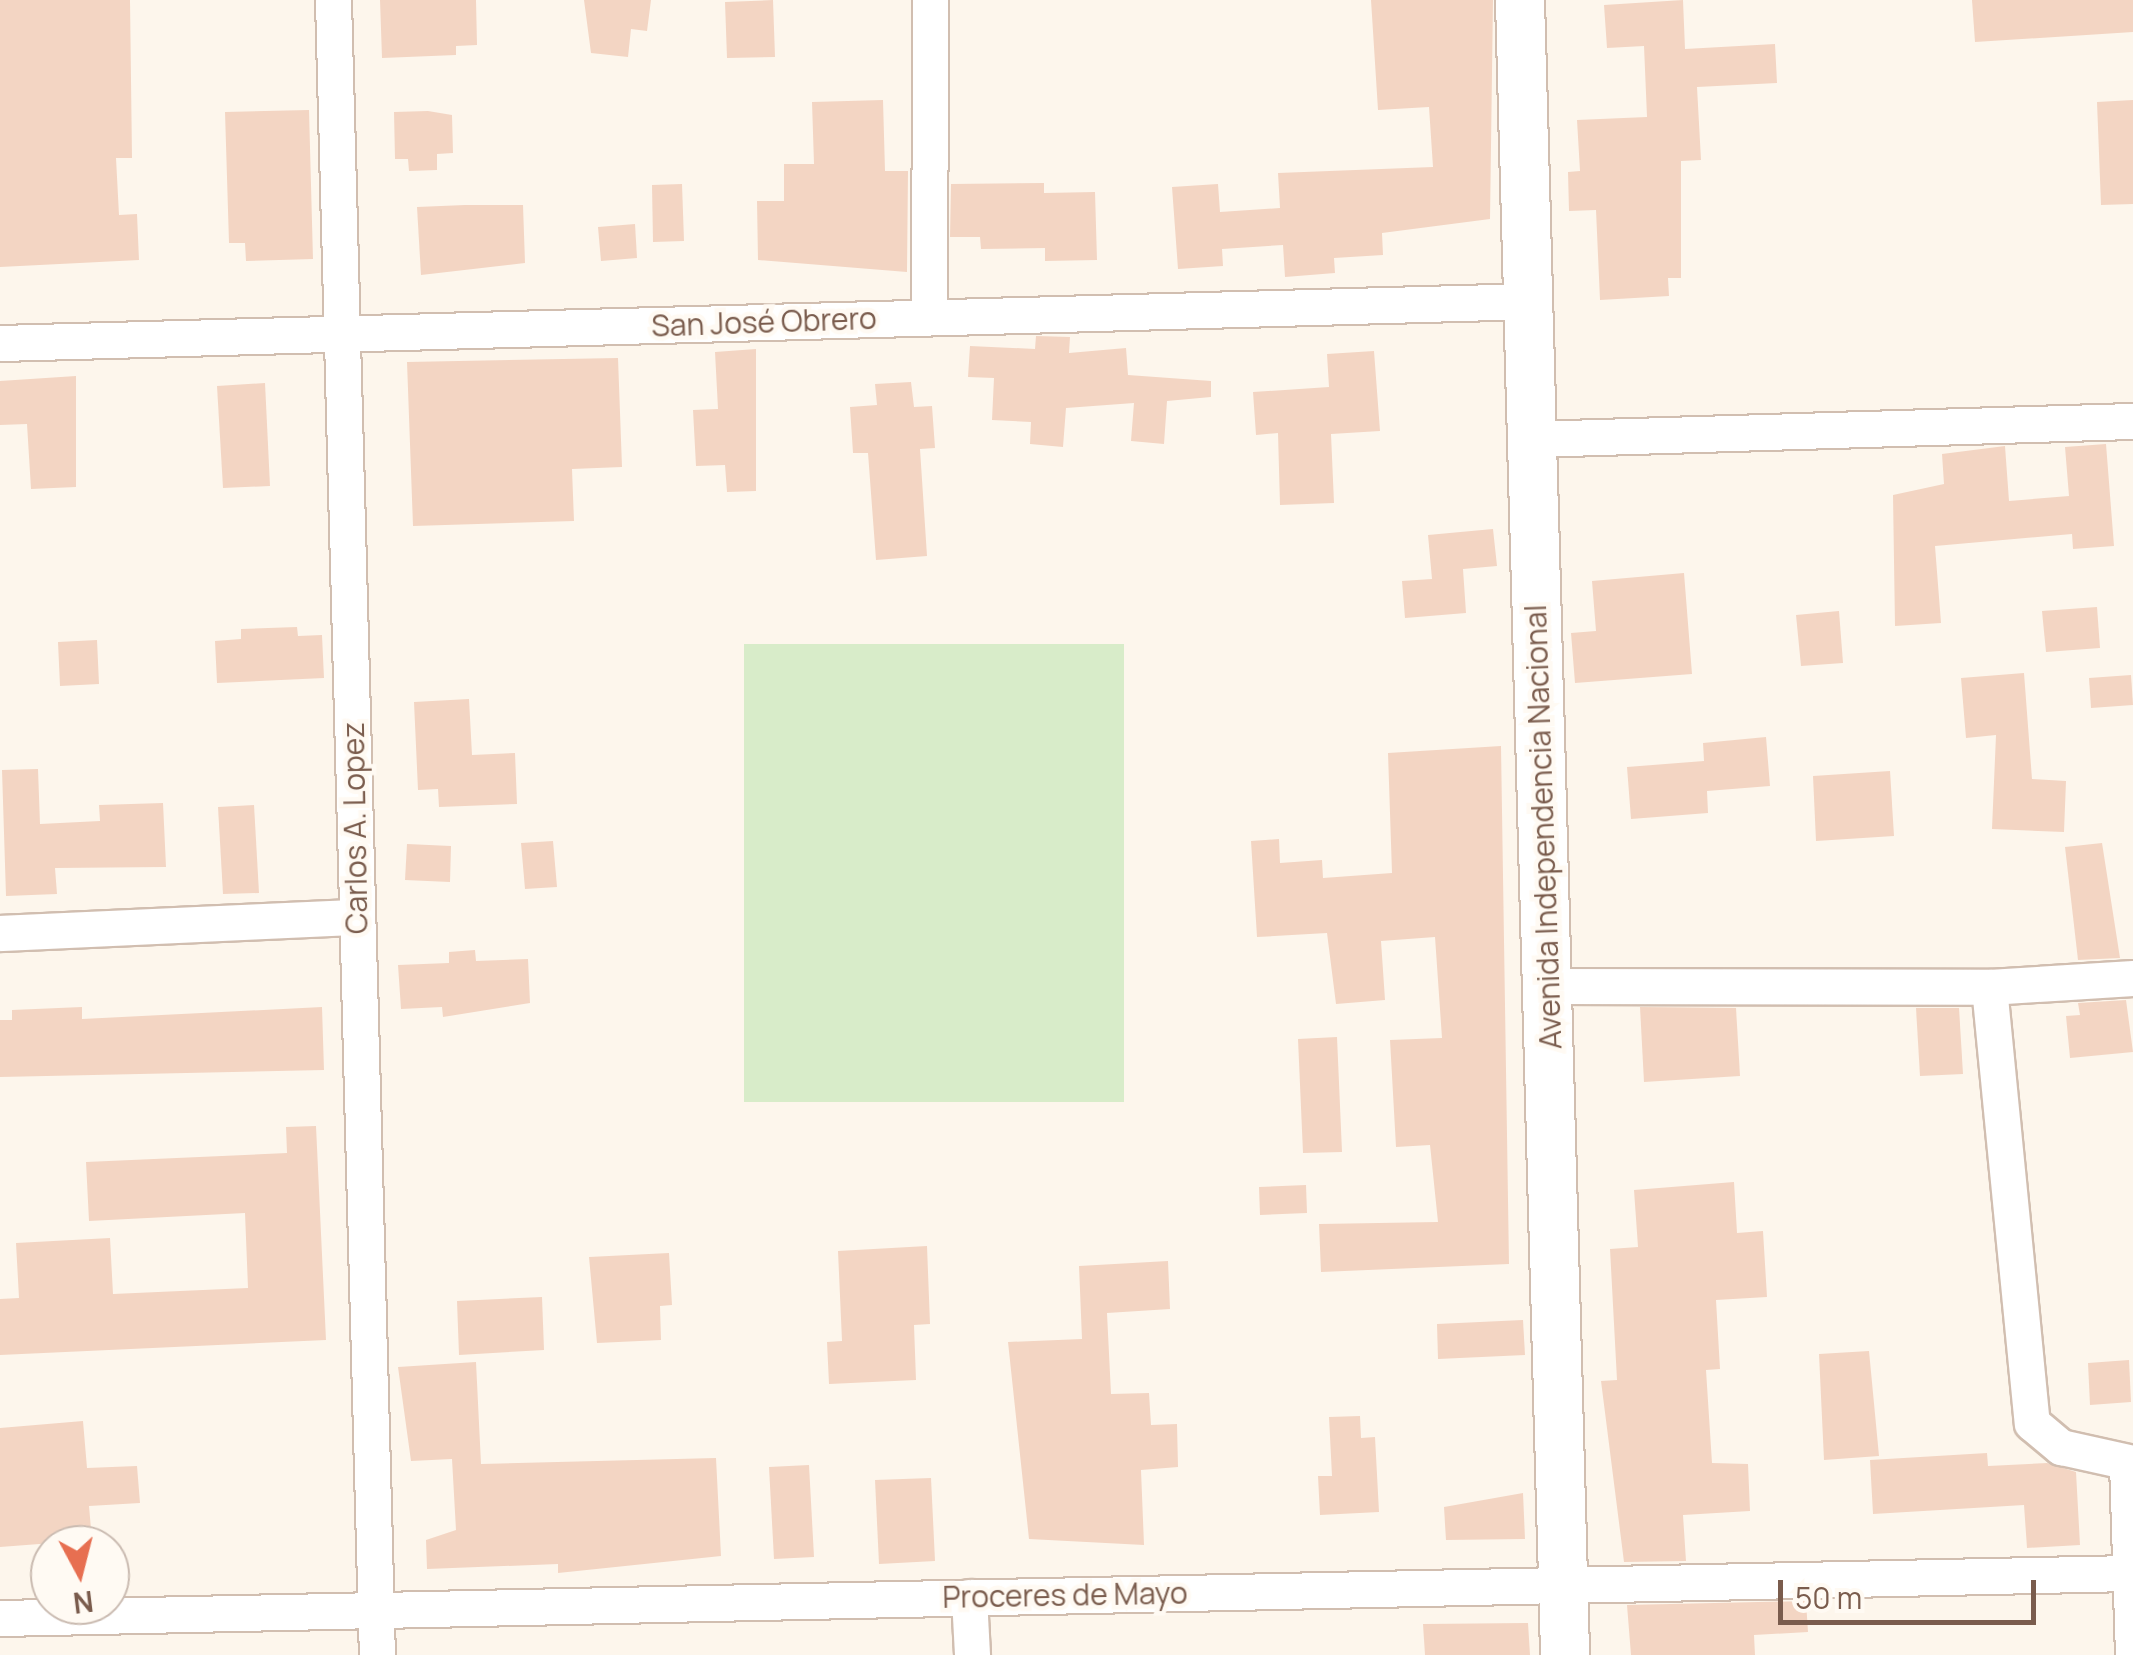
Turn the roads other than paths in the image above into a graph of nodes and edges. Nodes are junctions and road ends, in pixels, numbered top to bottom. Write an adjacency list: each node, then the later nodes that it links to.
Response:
1 (333, 0): 6 (street, Carlos A. Lopez)
2 (930, 0): 5 (street)
3 (1520, 0): 4 (main road, Avenida Independencia Nacional)
4 (1528, 301): 5 (street, San José Obrero); 9 (main road, Avenida Independencia Nacional)
5 (929, 317): 6 (street, San José Obrero)
6 (342, 334): 7 (street, San José Obrero); 10 (street, Carlos A. Lopez)
7 (0, 343)
8 (2133, 422): 9 (street)
9 (1532, 439): 13 (main road, Avenida Independencia Nacional)
10 (357, 917): 11 (street); 19 (street, Carlos A. Lopez)
11 (0, 934)
12 (2133, 978): 14 (street)
13 (1547, 986): 14 (street); 17 (main road, Avenida Independencia Nacional)
14 (1989, 987): 15 (street)
15 (2130, 1463): 16 (street)
16 (2130, 1573): 17 (street, Proceres de Mayo); 24 (street)
17 (1563, 1583): 18 (street, Proceres de Mayo); 23 (main road, Avenida Independencia Nacional)
18 (970, 1597): 19 (street, Proceres de Mayo); 22 (street)
19 (376, 1611): 20 (street, Proceres de Mayo); 21 (street, Carlos A. Lopez)
20 (0, 1618)
21 (377, 1655)
22 (972, 1655)
23 (1565, 1655)
24 (2133, 1655)

